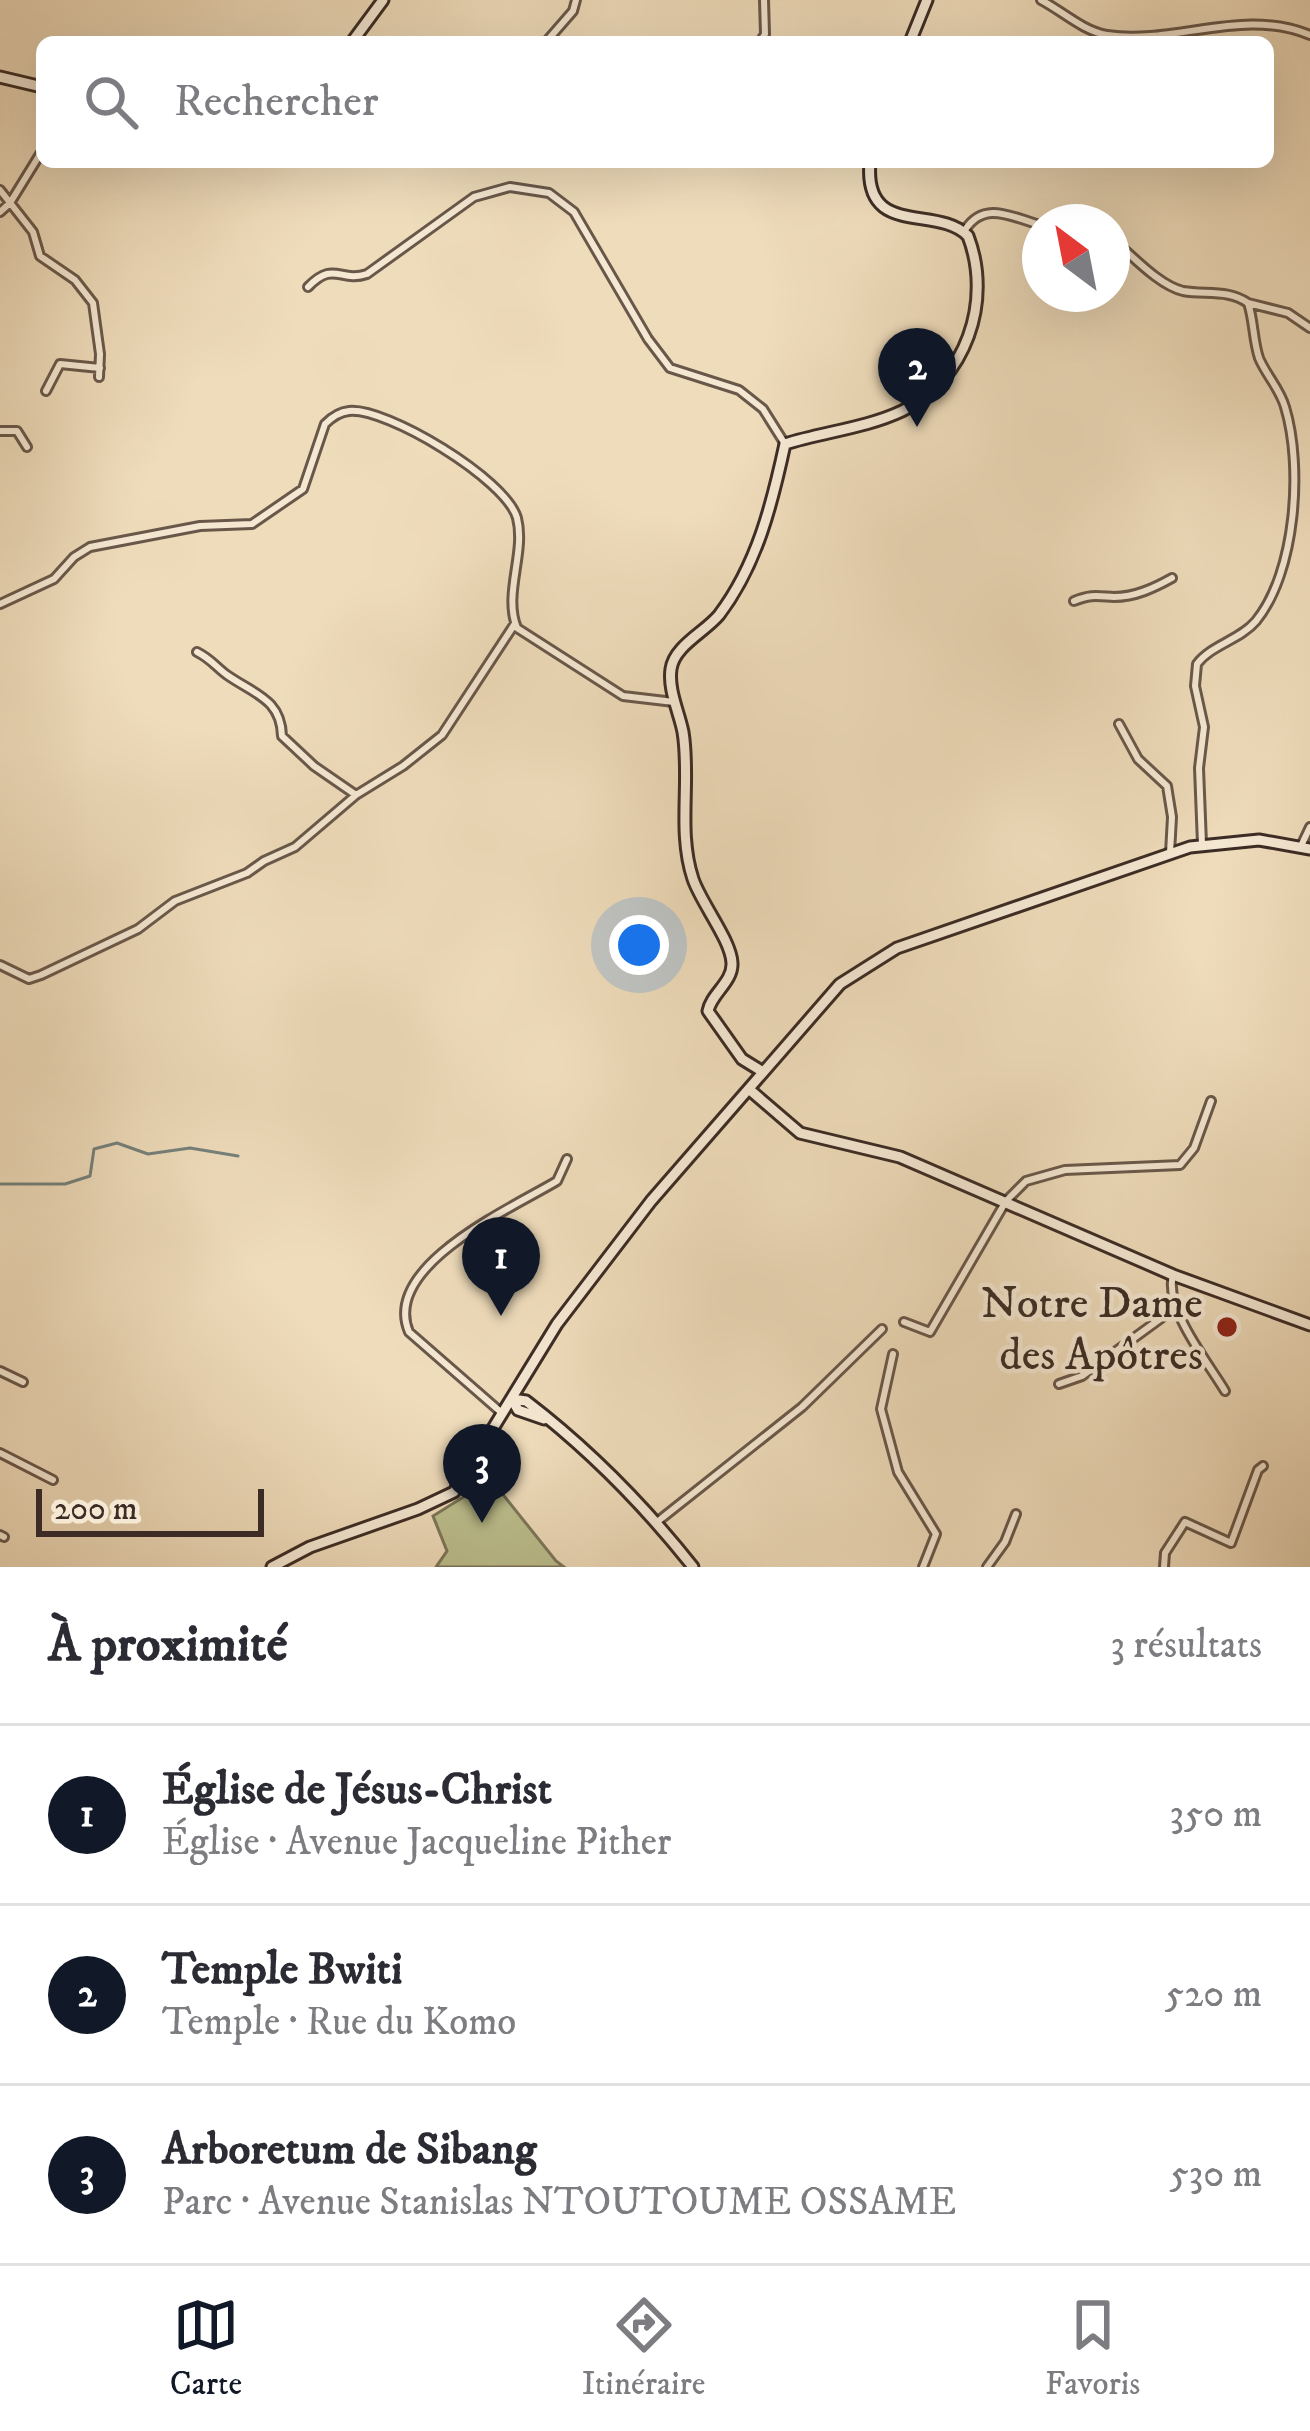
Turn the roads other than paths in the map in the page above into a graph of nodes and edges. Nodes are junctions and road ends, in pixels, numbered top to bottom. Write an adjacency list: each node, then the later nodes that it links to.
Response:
1 (383, 0): 7 (street)
2 (576, 0): 8 (street)
3 (764, 0): 9 (street)
4 (927, 0): 10 (street)
5 (1042, 0): 6 (street)
6 (1310, 35)
7 (356, 36)
8 (551, 36)
9 (764, 36)
10 (912, 36)
11 (0, 77): 12 (street)
12 (36, 86)
13 (36, 161): 16 (street)
14 (870, 168): 19 (street)
15 (0, 190): 16 (street)
16 (10, 203): 17 (street); 24 (street)
17 (0, 212)
18 (1022, 220): 19 (street)
19 (965, 230): 26 (street)
20 (1130, 252): 22 (street)
21 (308, 287): 26 (street)
22 (1248, 303): 23 (street); 37 (street)
23 (1310, 328)
24 (46, 391)
25 (0, 431): 27 (street)
26 (785, 444): 33 (street)
27 (27, 447)
28 (1172, 578): 29 (street)
29 (1074, 601)
30 (0, 604): 31 (street)
31 (514, 625): 33 (street); 35 (street)
32 (197, 652): 35 (street)
33 (675, 703): 41 (street)
34 (1119, 724): 39 (street)
35 (356, 795): 40 (street)
36 (1310, 827): 38 (street)
37 (1202, 845): 38 (street); 39 (street)
38 (1305, 848)
39 (1170, 853): 41 (street)
40 (0, 965)
41 (763, 1072): 42 (street)
42 (750, 1090): 45 (street); 53 (street)
43 (1210, 1101): 45 (street)
44 (567, 1159): 59 (street)
45 (1006, 1201): 46 (street); 48 (street)
46 (1172, 1275): 47 (street); 49 (street)
47 (1175, 1308): 55 (street); 56 (street)
48 (904, 1322)
49 (1310, 1325)
50 (882, 1329): 65 (street)
51 (893, 1354): 68 (street)
52 (0, 1371): 54 (street)
53 (526, 1374): 57 (street); 58 (street)
54 (23, 1382)
55 (1060, 1384)
56 (1225, 1391)
57 (512, 1400): 58 (street); 59 (street)
58 (533, 1411): 60 (street); 65 (street)
59 (503, 1414): 60 (street)
60 (495, 1427): 66 (street)
61 (0, 1453): 63 (street)
62 (1263, 1466): 70 (street)
63 (53, 1480)
64 (1016, 1514): 69 (street)
65 (657, 1522): 67 (street)
66 (272, 1567)
67 (693, 1567)
68 (923, 1567)
69 (987, 1567)
70 (1164, 1567)

